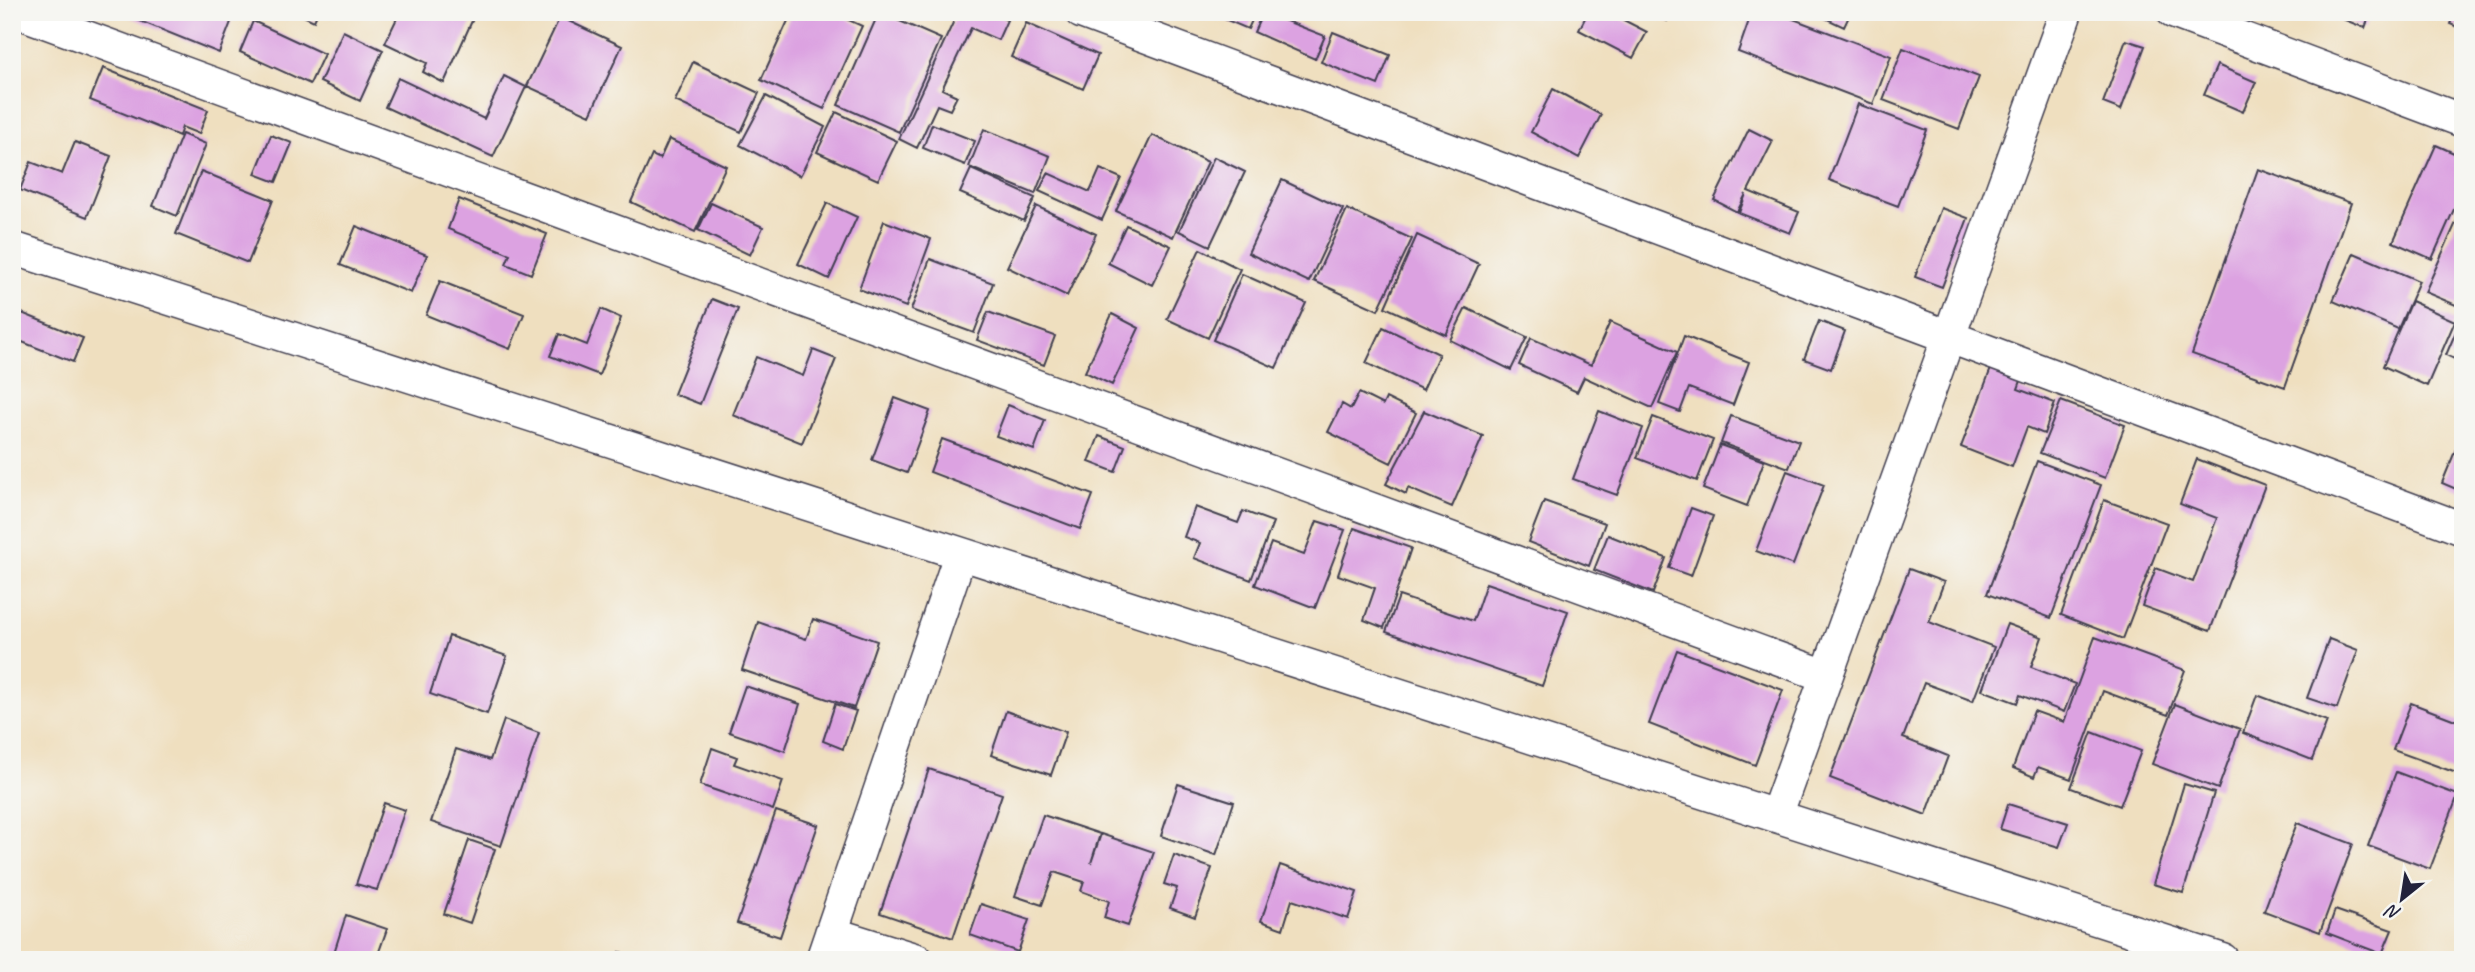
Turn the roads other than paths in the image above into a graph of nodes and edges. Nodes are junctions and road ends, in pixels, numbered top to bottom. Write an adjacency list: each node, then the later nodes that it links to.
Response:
1 (18, 12): 10 (street)
2 (1081, 12): 7 (street)
3 (2066, 12): 7 (street)
4 (2172, 12): 5 (street)
5 (2463, 121)
6 (12, 248): 9 (street)
7 (1949, 335): 8 (street); 10 (street)
8 (2463, 529)
9 (960, 555): 11 (street); 12 (street)
10 (1826, 676): 11 (street)
11 (1776, 816): 14 (street)
12 (826, 946): 13 (street)
13 (917, 960)
14 (2223, 960)

